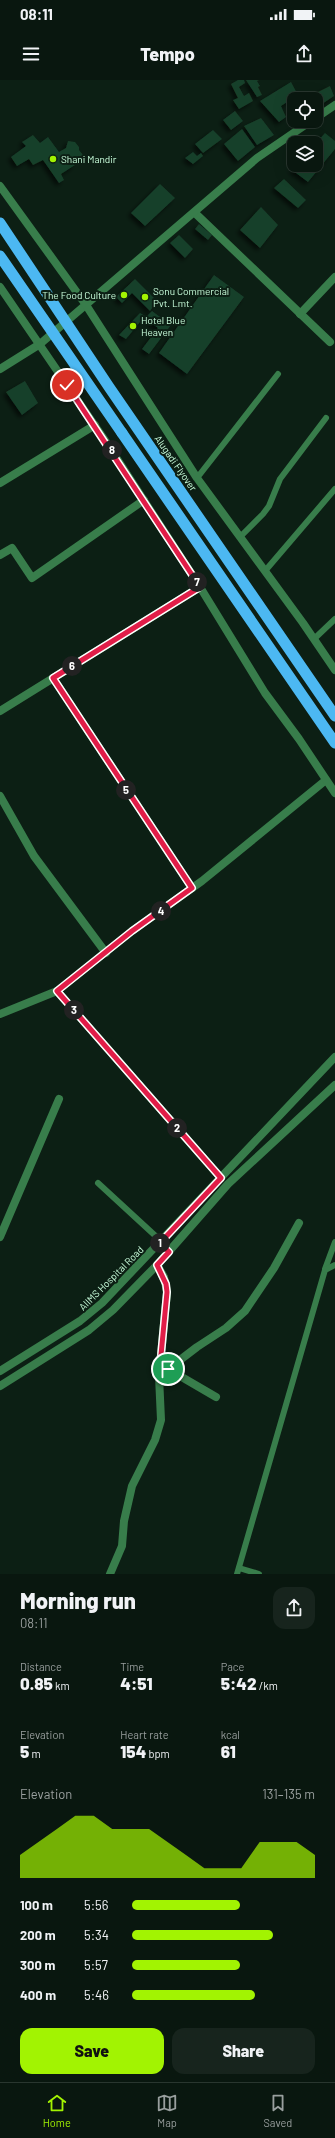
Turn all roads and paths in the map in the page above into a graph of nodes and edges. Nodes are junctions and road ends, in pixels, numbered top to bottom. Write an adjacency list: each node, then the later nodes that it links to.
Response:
1 (335, 105): 2 (street)
2 (323, 113)
3 (301, 128): 5 (street)
4 (0, 186): 10 (street)
5 (195, 213): 10 (street); 11 (street)
6 (0, 222): 31 (highway, Alugadi Flyover, bridge)
7 (0, 256): 32 (highway, bridge)
8 (335, 277): 11 (street)
9 (0, 287): 13 (street)
10 (86, 305): 13 (street); 18 (street)
11 (300, 314): 12 (street)
12 (330, 342)
13 (40, 344): 14 (street); 17 (street)
14 (0, 369)
15 (278, 374): 18 (lane)
16 (326, 418): 22 (lane)
17 (95, 425): 19 (street); 21 (street)
18 (197, 478): 22 (street)
19 (0, 483)
20 (335, 489): 24 (lane)
21 (144, 500): 23 (street); 25 (street)
22 (240, 537): 24 (street)
23 (0, 555)
24 (265, 571): 27 (street)
25 (200, 587): 29 (street); 33 (street)
26 (335, 619): 27 (lane)
27 (314, 639): 28 (street)
28 (335, 670)
29 (53, 678): 30 (street); 36 (street)
30 (0, 711)
31 (335, 716)
32 (335, 743)
33 (326, 780): 34 (street); 36 (street)
34 (335, 793)
35 (0, 796): 37 (street)
36 (192, 888): 37 (street)
37 (106, 953): 38 (street)
38 (57, 991): 39 (street); 43 (street)
39 (0, 1014)
40 (335, 1057): 43 (street, AIIMS Hospital Road)
41 (335, 1085): 49 (street)
42 (59, 1099): 46 (street)
43 (221, 1178): 47 (street, AIIMS Hospital Road)
44 (98, 1183): 47 (lane)
45 (298, 1223): 53 (street)
46 (0, 1238)
47 (160, 1242): 49 (street); 54 (street, AIIMS Hospital Road)
48 (335, 1242): 52 (lane)
49 (169, 1252): 50 (street)
50 (157, 1265): 55 (street); 56 (street)
51 (335, 1265): 52 (lane)
52 (325, 1270): 58 (lane)
53 (168, 1369): 55 (street); 57 (street)
54 (0, 1371)
55 (159, 1376): 59 (street)
56 (0, 1386)
57 (216, 1397)
58 (238, 1571): 60 (lane)
59 (110, 1574)
60 (259, 1574)

